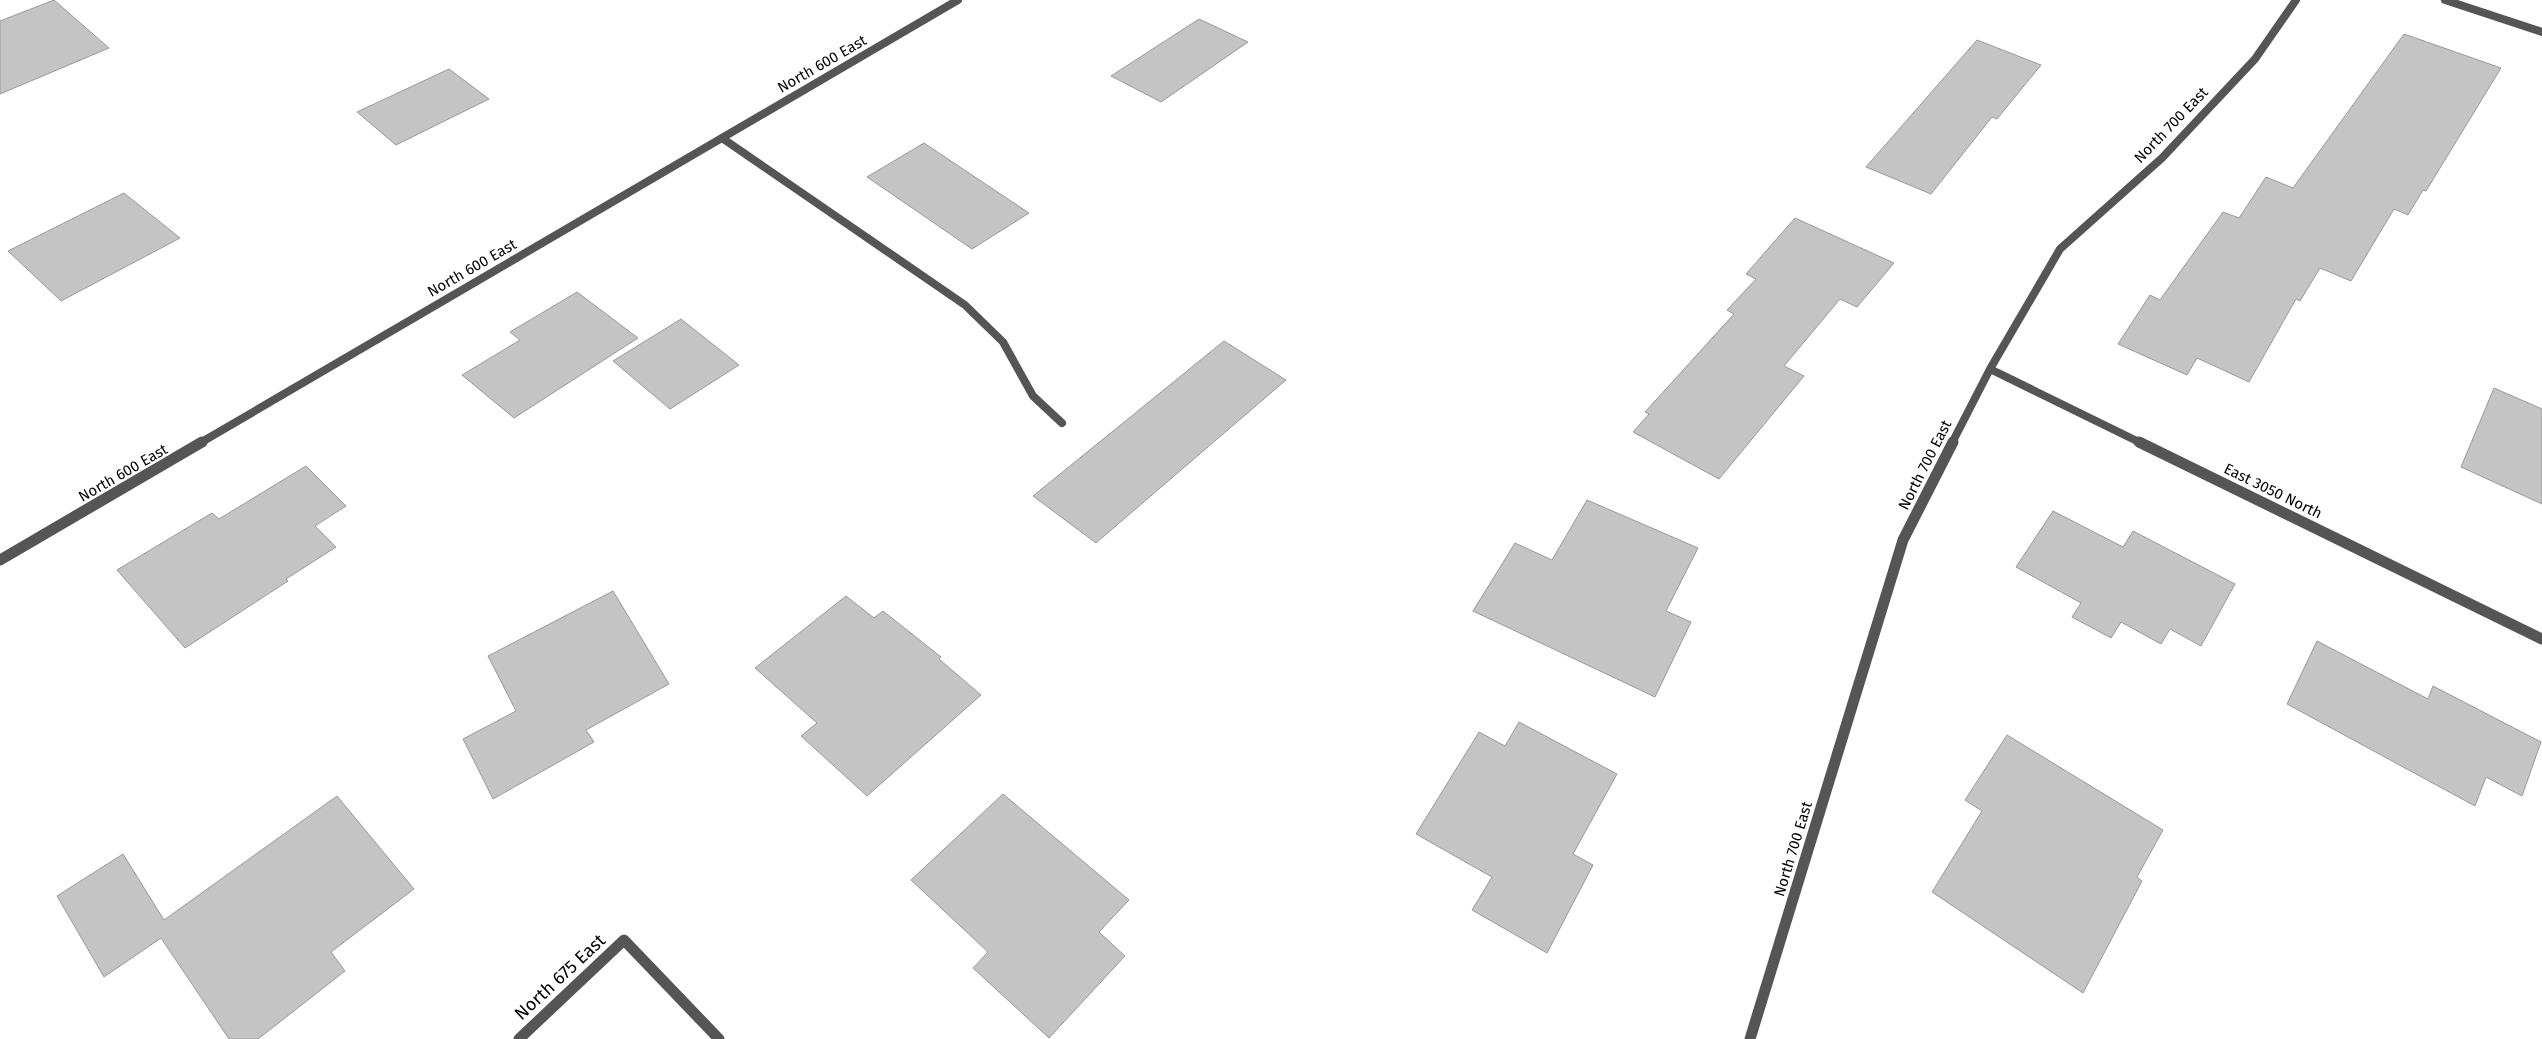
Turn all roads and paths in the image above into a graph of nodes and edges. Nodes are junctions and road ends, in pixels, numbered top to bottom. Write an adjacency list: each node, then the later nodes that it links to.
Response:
1 (958, 0): 5 (street, North 600 East)
2 (2296, 0): 6 (street, North 700 East)
3 (2445, 0): 4 (street)
4 (2542, 32)
5 (722, 138): 7 (street); 8 (street, North 600 East)
6 (1990, 369): 9 (street, East 3050 North); 12 (street, North 700 East)
7 (1062, 423)
8 (0, 560)
9 (2542, 639)
10 (519, 1039): 11 (street, North 675 East)
11 (720, 1039)
12 (1750, 1039)

